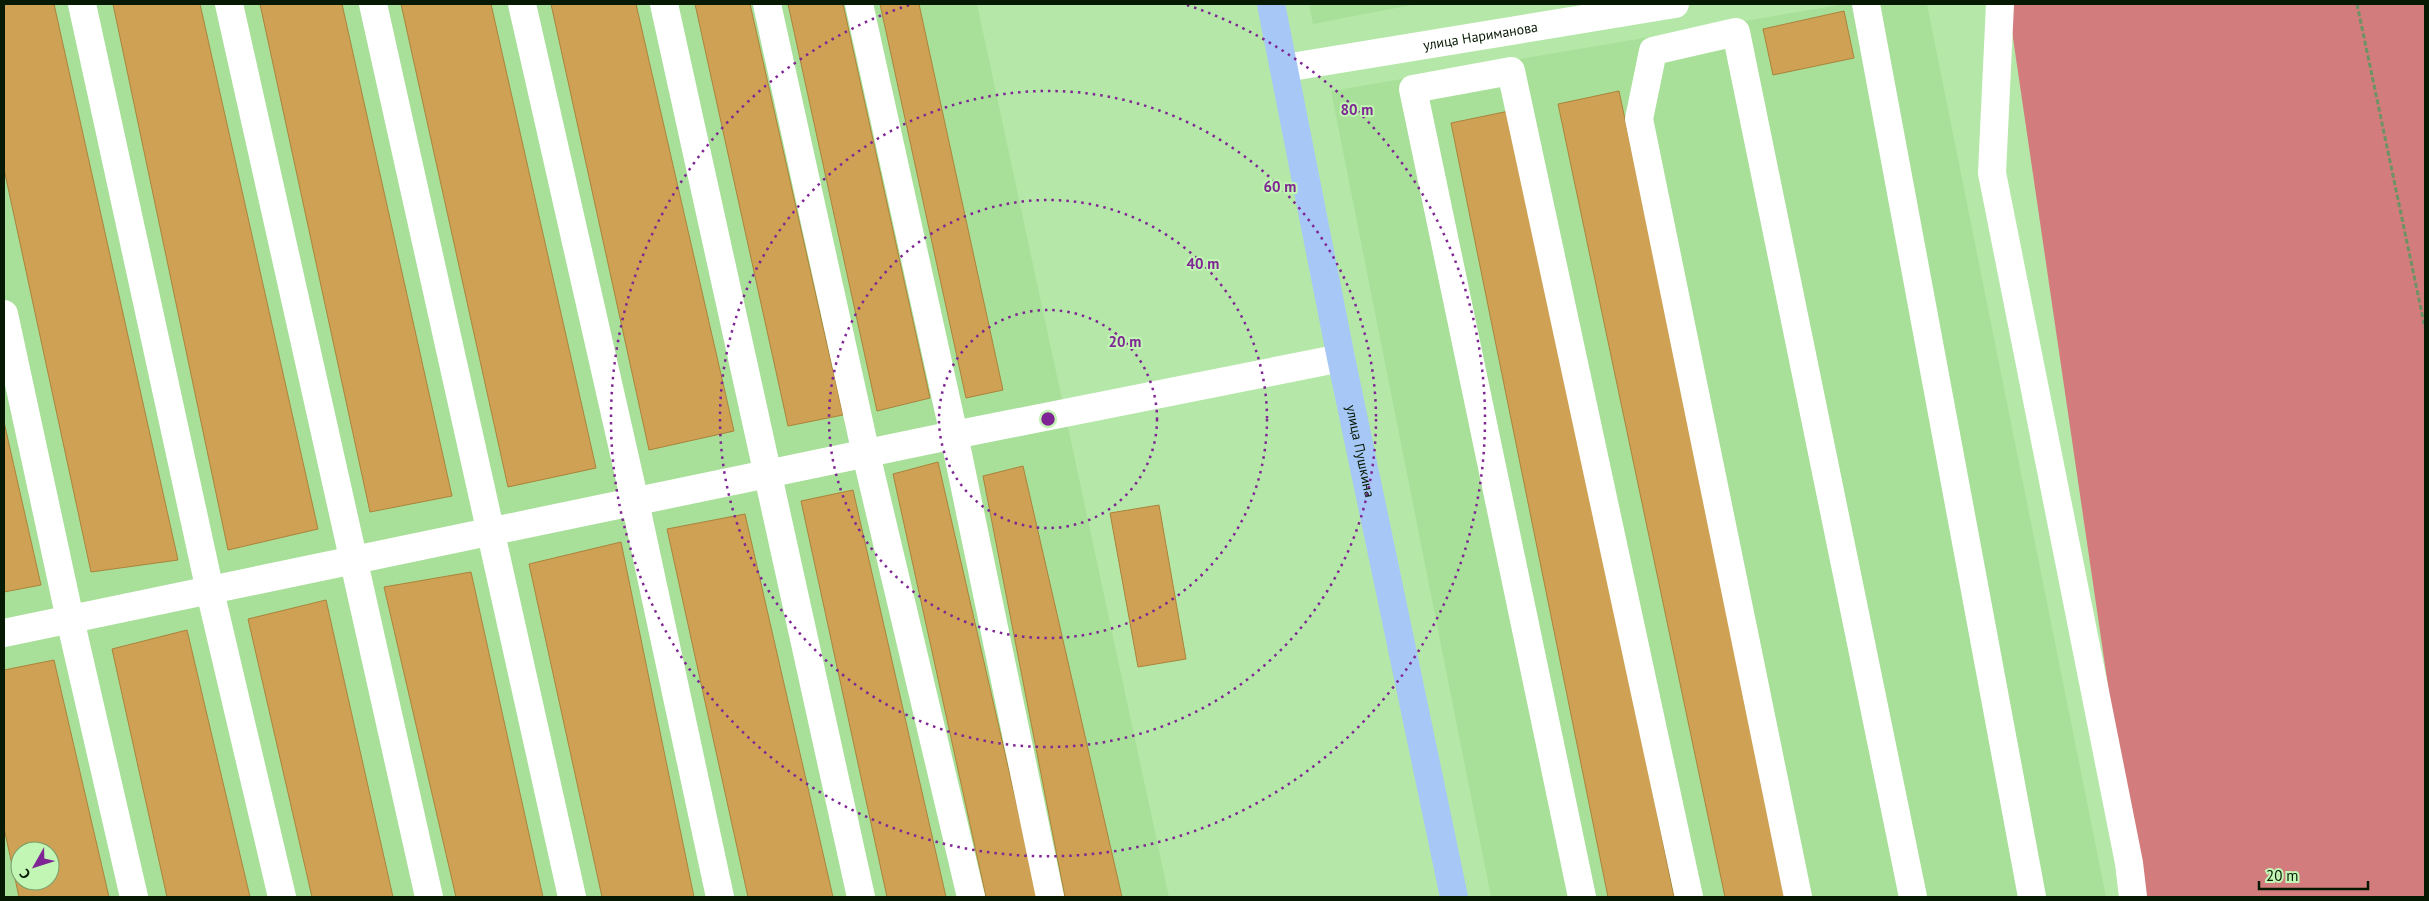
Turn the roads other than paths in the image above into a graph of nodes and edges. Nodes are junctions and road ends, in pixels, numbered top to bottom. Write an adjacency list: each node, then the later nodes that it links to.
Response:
1 (82, 4): 23 (street)
2 (229, 4): 22 (street)
3 (373, 4): 21 (street)
4 (522, 4): 20 (street)
5 (664, 4): 19 (street)
6 (767, 4): 18 (street)
7 (859, 4): 17 (street)
8 (1271, 4): 14 (main road, улица Пушкина)
9 (1675, 4): 12 (street, улица Нариманова)
10 (1866, 4): 39 (street)
11 (2000, 4): 40 (street)
12 (1646, 9): 13 (street); 14 (street, улица Нариманова)
13 (1653, 51): 37 (street); 38 (street)
14 (1285, 68): 16 (main road, улица Пушкина)
15 (4, 314): 24 (street)
16 (1341, 358): 17 (street); 34 (main road, улица Пушкина)
17 (954, 435): 18 (street); 33 (street)
18 (866, 454): 19 (street); 32 (street)
19 (766, 474): 20 (street); 31 (street)
20 (635, 502): 21 (street); 30 (street)
21 (492, 532): 22 (street); 29 (street)
22 (352, 561): 23 (street); 28 (street)
23 (210, 590): 24 (street); 27 (street)
24 (70, 619): 25 (street); 26 (street)
25 (4, 633)
26 (134, 897)
27 (282, 897)
28 (429, 897)
29 (572, 897)
30 (720, 897)
31 (861, 897)
32 (971, 897)
33 (1050, 897)
34 (1454, 897)
35 (1582, 897): 36 (street)
36 (1689, 897)
37 (1798, 897)
38 (1913, 897)
39 (2032, 897)
40 (2133, 897)

